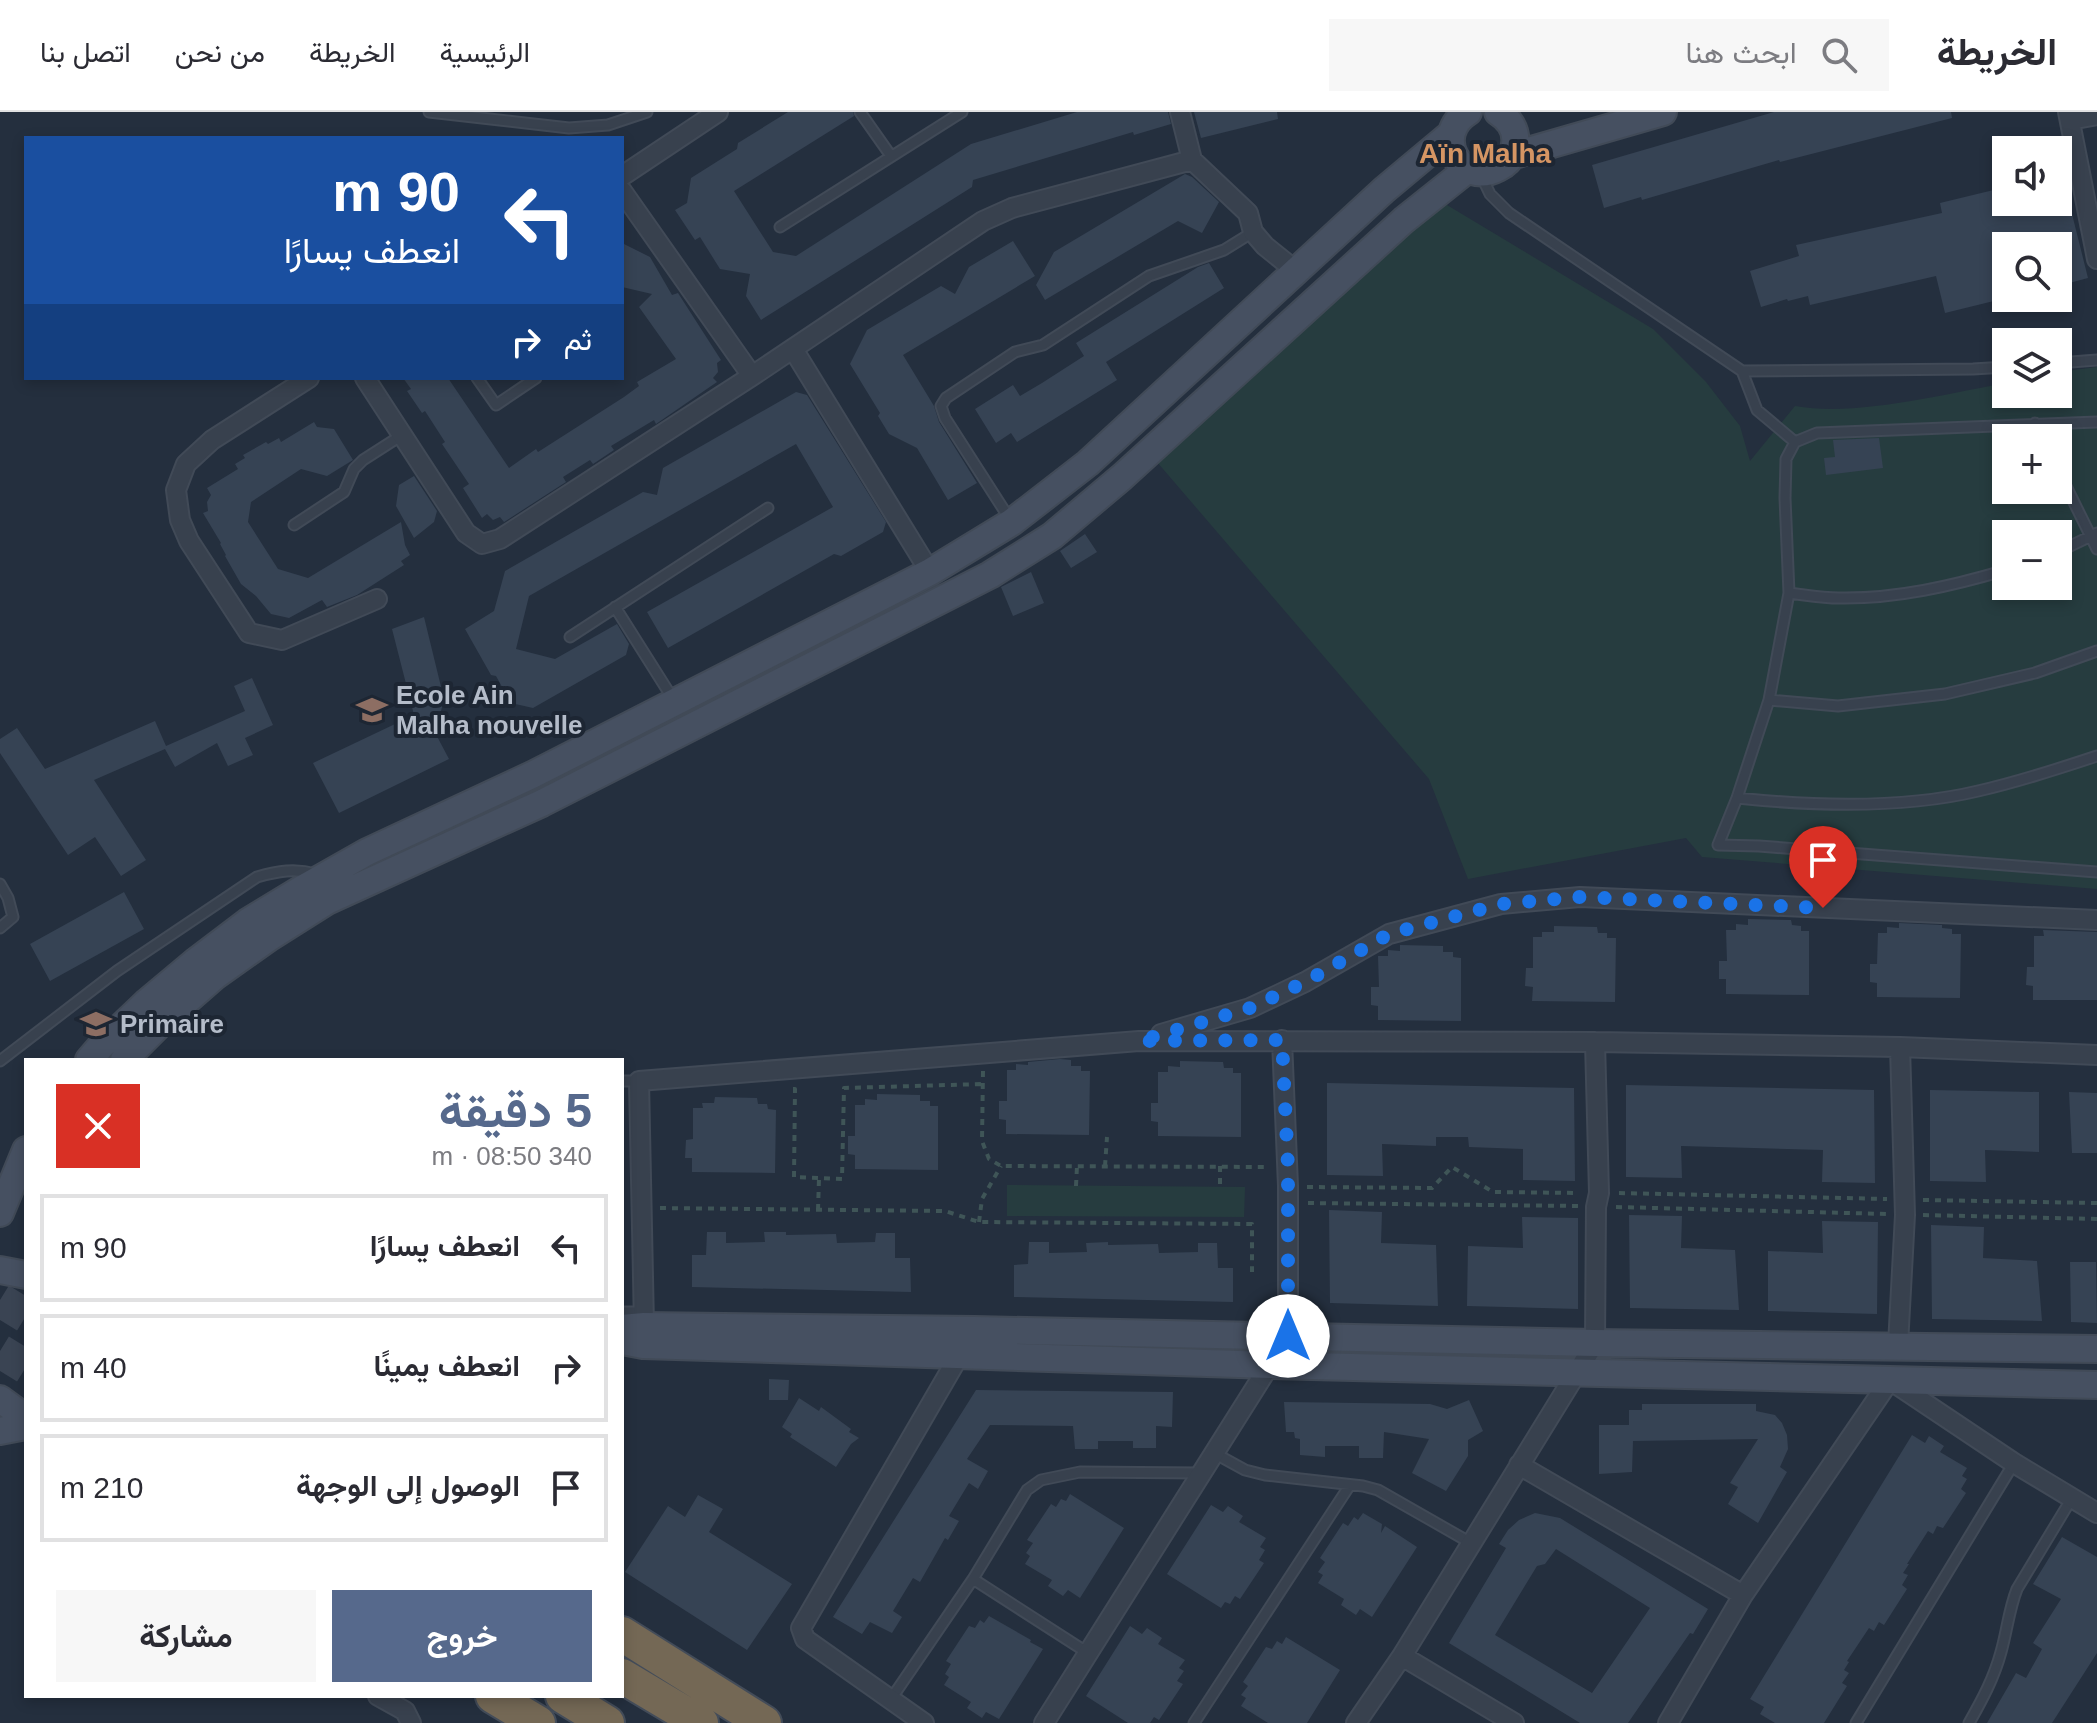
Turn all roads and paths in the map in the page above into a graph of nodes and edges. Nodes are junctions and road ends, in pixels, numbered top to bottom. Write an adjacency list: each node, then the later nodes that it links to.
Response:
1 (429, 112): 2 (lane)
2 (647, 112)
3 (718, 112): 17 (street)
4 (860, 112): 13 (lane)
5 (962, 112): 13 (lane)
6 (1180, 112): 15 (street)
7 (1468, 112): 12 (main road)
8 (1498, 112): 14 (main road)
9 (1663, 112): 14 (main road)
10 (2097, 115): 11 (street)
11 (2069, 116): 19 (street)
12 (1451, 134): 16 (main road); 23 (main road)
13 (891, 156): 20 (lane)
14 (1511, 156): 16 (main road)
15 (1192, 160): 21 (street); 24 (street)
16 (1474, 171): 28 (lane); 68 (main road)
17 (624, 175)
18 (624, 194): 29 (street)
19 (2092, 211): 22 (street)
20 (780, 227)
21 (1253, 232): 23 (street); 40 (lane)
22 (2097, 259)
23 (1296, 271): 40 (main road)
24 (793, 349): 29 (street); 45 (street)
25 (2097, 360): 26 (lane)
26 (2072, 362)
27 (1992, 368): 28 (lane)
28 (1742, 371): 37 (lane)
29 (752, 376): 36 (street)
30 (306, 380): 48 (street)
31 (366, 380): 36 (street)
32 (478, 380): 33 (lane)
33 (533, 380)
34 (2097, 422): 35 (lane)
35 (2035, 423): 37 (lane)
36 (402, 435): 41 (lane)
37 (1795, 442): 47 (lane)
38 (2072, 495): 42 (lane)
39 (768, 508): 49 (lane)
40 (1012, 522): 45 (main road)
41 (294, 525)
42 (2094, 534): 43 (lane); 44 (lane)
43 (2072, 545)
44 (2097, 549)
45 (930, 572): 53 (main road)
46 (1992, 574): 47 (lane)
47 (1789, 593): 52 (lane)
48 (377, 599)
49 (615, 607): 50 (lane); 53 (lane)
50 (570, 637)
51 (2097, 651): 52 (lane)
52 (1769, 700): 55 (lane)
53 (675, 702): 57 (main road)
54 (2097, 756): 55 (lane)
55 (1737, 798): 56 (lane)
56 (2097, 872)
57 (324, 876): 67 (main road); 69 (lane)
58 (0, 884): 60 (lane)
59 (2097, 920): 62 (street)
60 (0, 928)
61 (1282, 1040): 62 (street); 63 (street); 79 (street)
62 (1139, 1041): 65 (street)
63 (1595, 1042): 64 (street); 84 (street)
64 (1900, 1047): 66 (street); 86 (street)
65 (983, 1052): 70 (street); 71 (path)
66 (2097, 1055)
67 (91, 1058)
68 (126, 1058)
69 (0, 1061)
70 (630, 1081): 87 (street)
71 (983, 1084): 75 (path); 80 (path)
72 (779, 1089): 80 (path)
73 (1107, 1137): 77 (path)
74 (24, 1155): 89 (main road)
75 (1001, 1166): 76 (path); 91 (path)
76 (1077, 1166): 77 (path); 81 (path)
77 (1105, 1166): 78 (path)
78 (1220, 1166): 79 (path); 82 (path)
79 (1288, 1167): 83 (street)
80 (819, 1178): 88 (path)
81 (1076, 1186)
82 (1220, 1187)
83 (1288, 1195): 84 (path); 84 (path); 97 (street)
84 (1598, 1200): 86 (path); 86 (path); 99 (street)
85 (2097, 1203): 86 (path)
86 (1905, 1207): 90 (path); 100 (street)
87 (641, 1208): 88 (path); 95 (street)
88 (818, 1210): 91 (path)
89 (0, 1213)
90 (2097, 1219)
91 (979, 1222): 93 (path)
92 (0, 1270): 94 (main road)
93 (1252, 1272)
94 (24, 1275)
95 (633, 1320): 96 (main road)
96 (975, 1330): 97 (main road); 102 (street)
97 (1288, 1336): 99 (main road); 103 (street)
98 (624, 1341): 102 (main road)
99 (1595, 1343): 100 (main road); 104 (street)
100 (1898, 1345): 101 (main road)
101 (2097, 1349)
102 (960, 1355): 103 (main road); 124 (street)
103 (1270, 1365): 104 (main road); 107 (street)
104 (1577, 1371): 105 (main road); 109 (street)
105 (1890, 1380): 106 (main road); 108 (street); 116 (street)
106 (2097, 1385)
107 (1214, 1453): 110 (street); 111 (lane)
108 (2014, 1463): 112 (street); 136 (lane)
109 (1519, 1465): 114 (street); 116 (street)
110 (1201, 1473): 115 (lane); 118 (street)
111 (1350, 1485): 114 (lane); 132 (lane)
112 (2072, 1498): 113 (street); 137 (lane)
113 (2097, 1513)
114 (1471, 1543): 119 (street)
115 (973, 1579): 118 (lane); 124 (lane)
116 (1743, 1595): 135 (street)
117 (624, 1635): 129 (highway)
118 (1088, 1653): 131 (street)
119 (1402, 1656): 133 (street); 134 (street)
120 (624, 1677): 128 (highway)
121 (382, 1698): 125 (street)
122 (496, 1698): 126 (highway)
123 (566, 1698): 127 (highway)
124 (890, 1700): 130 (street)
125 (411, 1723)
126 (538, 1723)
127 (607, 1723)
128 (701, 1723)
129 (764, 1723)
130 (924, 1723)
131 (1044, 1723)
132 (1194, 1723)
133 (1356, 1723)
134 (1514, 1723)
135 (1668, 1723)
136 (1856, 1723)
137 (1969, 1723)

